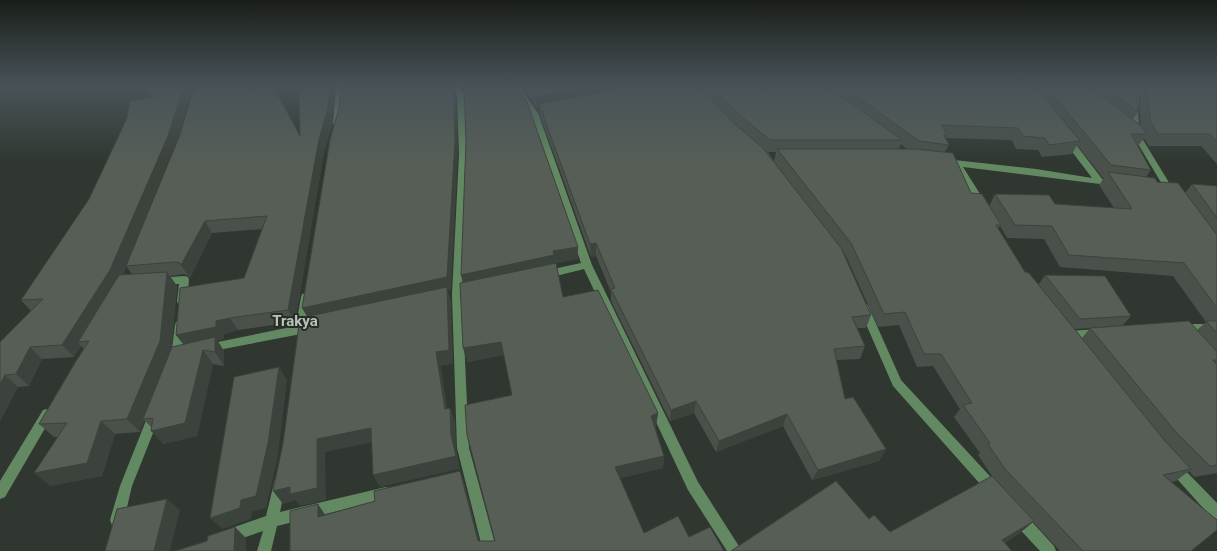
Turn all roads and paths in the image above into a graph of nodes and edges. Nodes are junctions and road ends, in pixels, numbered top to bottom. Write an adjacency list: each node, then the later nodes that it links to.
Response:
1 (338, 112): 6 (street)
2 (462, 112): 33 (street)
3 (537, 112): 15 (street)
4 (1134, 112): 8 (street)
5 (1125, 126): 8 (street)
6 (334, 132)
7 (1064, 135): 11 (street)
8 (1137, 136): 13 (street)
9 (934, 161): 10 (street)
10 (957, 164): 11 (street); 14 (street)
11 (1100, 182): 12 (street)
12 (1123, 185)
13 (1178, 202)
14 (985, 212)
15 (587, 265): 16 (street); 45 (street)
16 (533, 278)
17 (148, 282): 28 (street)
18 (308, 286): 22 (street)
19 (858, 295): 37 (street)
20 (316, 326): 22 (street)
21 (1217, 328): 24 (street)
22 (301, 329): 25 (street); 27 (street)
23 (1109, 332): 26 (street)
24 (1191, 340)
25 (299, 344)
26 (1078, 347)
27 (201, 350)
28 (172, 369)
29 (53, 405): 36 (street)
30 (158, 406): 41 (street)
31 (1166, 458): 39 (street)
32 (282, 470): 40 (street)
33 (470, 474): 34 (street); 44 (street)
34 (454, 477)
35 (401, 490): 40 (street)
36 (0, 493)
37 (1002, 499)
38 (1012, 510): 46 (street)
39 (1217, 513)
40 (272, 521): 42 (street); 43 (street)
41 (115, 529)
42 (212, 541)
43 (264, 551)
44 (490, 551)
45 (735, 551)
46 (1049, 551)

